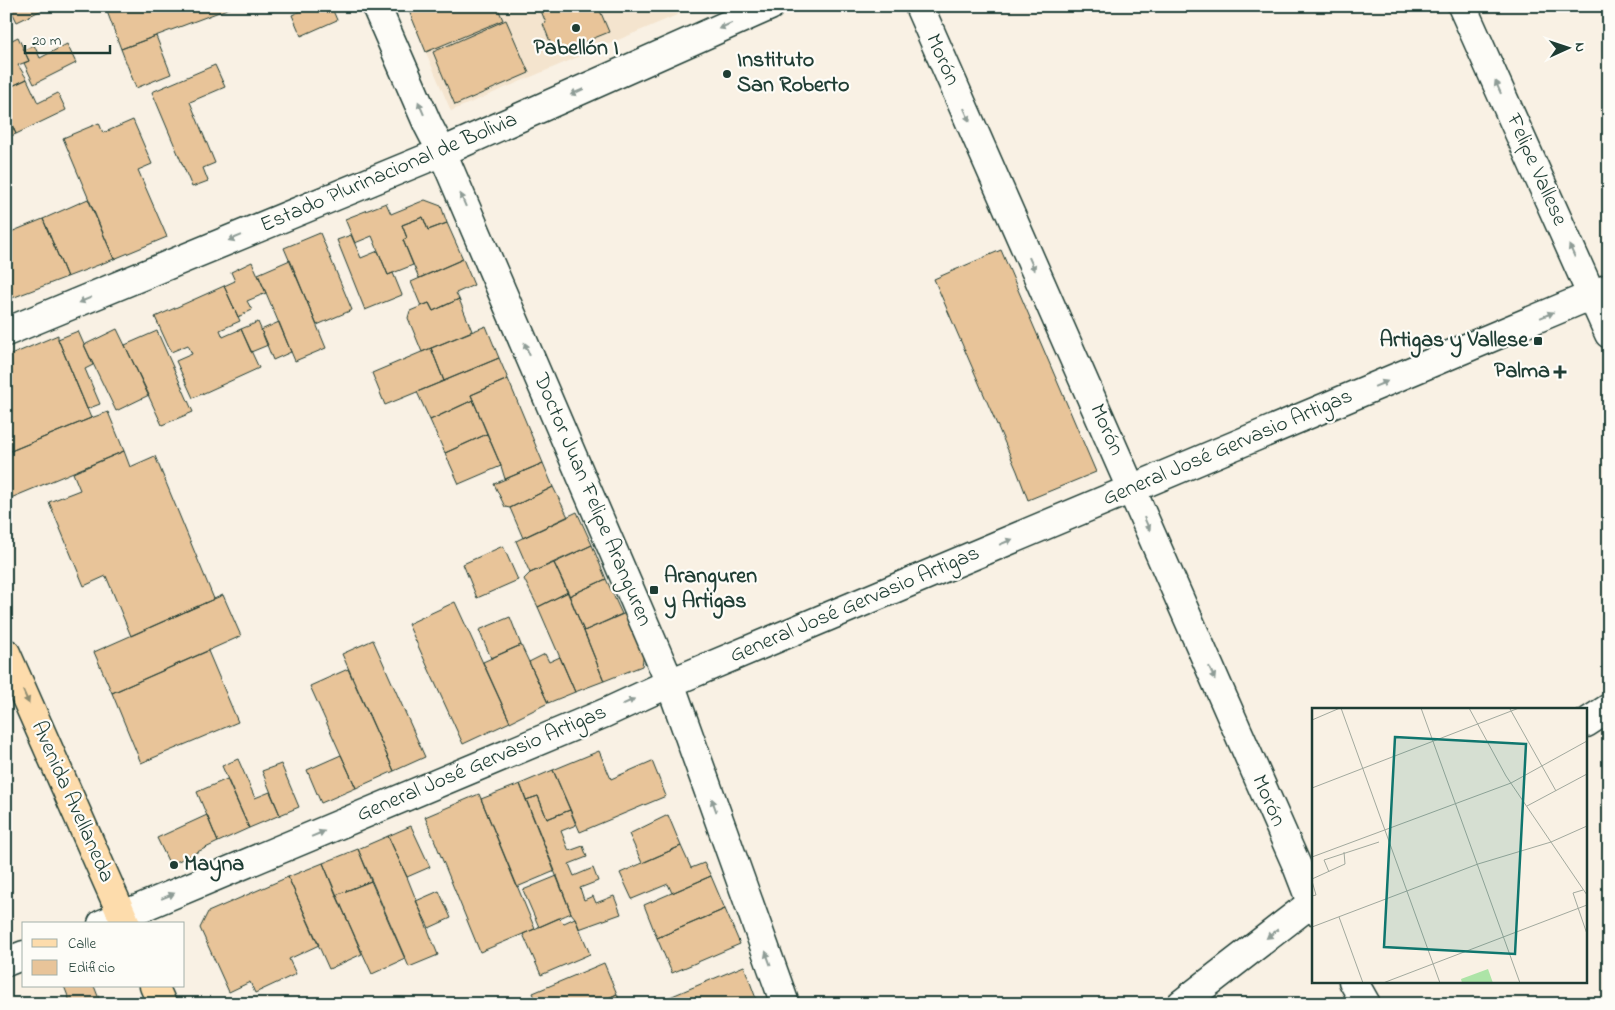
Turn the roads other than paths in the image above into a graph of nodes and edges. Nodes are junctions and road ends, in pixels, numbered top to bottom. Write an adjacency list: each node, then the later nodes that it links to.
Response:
1 (376, 6): 5 (street, Doctor Juan Felipe Aranguren, one-way to 1)
2 (770, 6): 5 (street, Estado Plurinacional de Bolivia, one-way to 5)
3 (919, 6): 9 (street, Morón, one-way to 9)
4 (1462, 6): 6 (street, Felipe Vallese, one-way to 4)
5 (442, 152): 7 (street, Estado Plurinacional de Bolivia, one-way to 7); 11 (street, Doctor Juan Felipe Aranguren, one-way to 5)
6 (1601, 292): 8 (street, Felipe Vallese); 9 (street, General José Gervasio Artigas, one-way to 6)
7 (6, 332)
8 (1609, 334)
9 (1131, 488): 11 (street, General José Gervasio Artigas, one-way to 9); 14 (street, Morón, one-way to 14)
10 (6, 653): 16 (main road, Avenida Avellaneda, one-way to 16)
11 (670, 683): 16 (street, General José Gervasio Artigas, one-way to 11); 22 (street, Doctor Juan Felipe Aranguren, one-way to 11)
12 (1609, 708): 13 (street)
13 (1588, 721)
14 (1312, 903)
15 (1312, 906): 23 (street, one-way to 23)
16 (117, 921)
17 (22, 956): 18 (street)
18 (6, 962)
19 (1354, 982): 24 (street)
20 (155, 988): 21 (main road)
21 (162, 1004)
22 (785, 1004)
23 (1181, 1004)
24 (1366, 1004)

